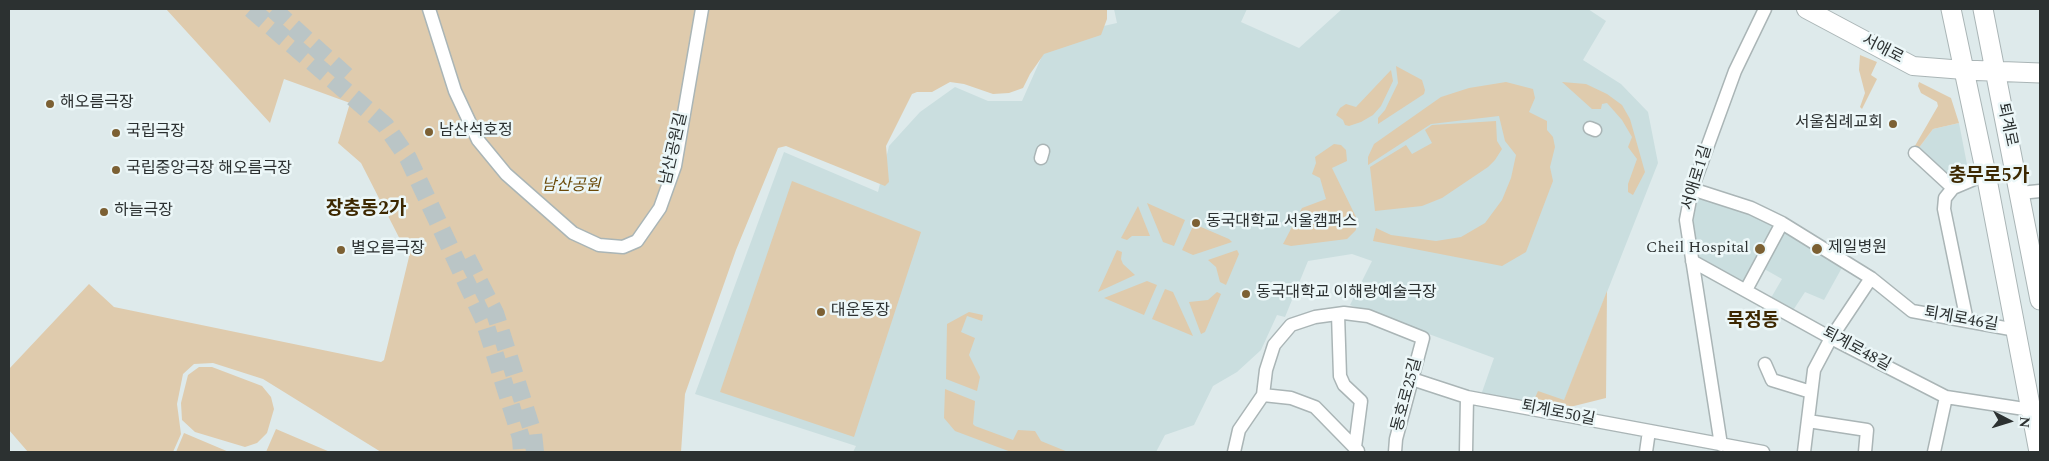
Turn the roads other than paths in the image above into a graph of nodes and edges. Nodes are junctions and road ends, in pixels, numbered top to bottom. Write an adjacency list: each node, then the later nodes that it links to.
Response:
1 (429, 9): 2 (street, 남산공원길)
2 (702, 9)
3 (1765, 9): 13 (street, 서애로1길)
4 (1806, 9): 7 (street, 서애로)
5 (1951, 9): 7 (main road, 퇴계로)
6 (1982, 9): 8 (main road, 퇴계로)
7 (1964, 70): 8 (main road); 11 (main road, 퇴계로)
8 (1995, 72): 9 (main road); 15 (main road, 퇴계로)
9 (2040, 73)
10 (1915, 153): 12 (street)
11 (1986, 174): 12 (street); 23 (main road, 퇴계로)
12 (1953, 188): 22 (street)
13 (1692, 189): 16 (street, 퇴계로46길); 17 (street, 서애로1길)
14 (2040, 191): 15 (street)
15 (2020, 193): 20 (main road, 퇴계로)
16 (1782, 223): 18 (street, 퇴계로46길); 19 (street)
17 (1692, 260): 19 (street, 퇴계로48길); 34 (street, 서애로1길)
18 (1872, 278): 22 (street, 퇴계로46길); 24 (street)
19 (1746, 290): 24 (street, 퇴계로48길)
20 (2040, 300)
21 (1338, 314): 26 (street, 동호로25길); 28 (street); 35 (street)
22 (1966, 321): 23 (street, 퇴계로46길)
23 (2016, 330): 31 (main road, 퇴계로)
24 (1831, 338): 27 (street); 30 (street, 퇴계로48길)
25 (1765, 364): 27 (street)
26 (1412, 379): 29 (street, 퇴계로50길); 37 (street, 동호로25길)
27 (1811, 392): 32 (street)
28 (1263, 395): 35 (street); 36 (street)
29 (1467, 397): 33 (street, 퇴계로50길); 38 (street)
30 (1946, 397): 31 (street, 퇴계로48길); 43 (street)
31 (2031, 410): 44 (main road, 퇴계로)
32 (1808, 421): 41 (street); 42 (street)
33 (1649, 431): 34 (street, 퇴계로50길); 39 (street)
34 (1728, 448): 40 (street, 퇴계로50길)
35 (1357, 450)
36 (1234, 452)
37 (1395, 452)
38 (1466, 452)
39 (1646, 452)
40 (1763, 452)
41 (1804, 452)
42 (1865, 452)
43 (1934, 452)
44 (2039, 452)

